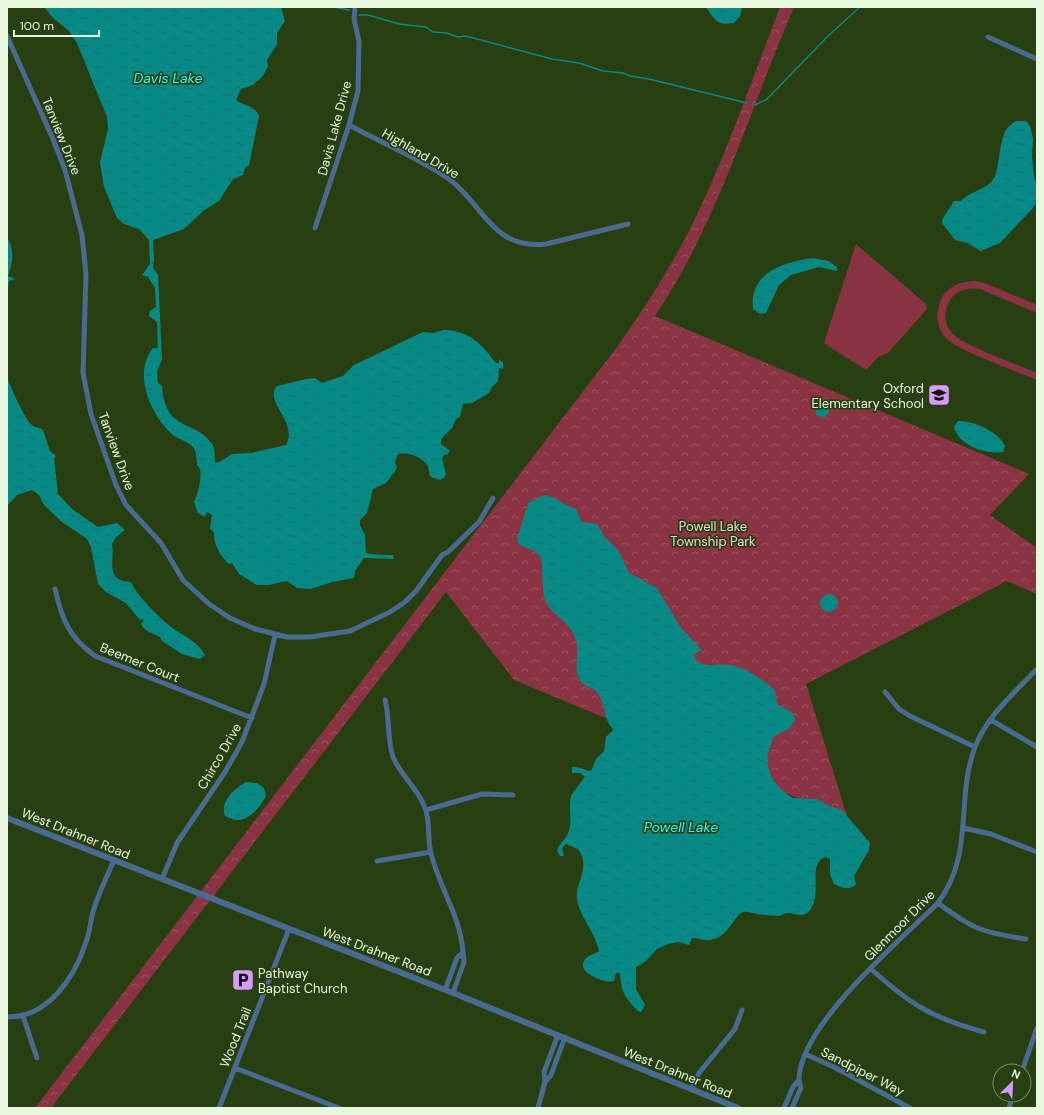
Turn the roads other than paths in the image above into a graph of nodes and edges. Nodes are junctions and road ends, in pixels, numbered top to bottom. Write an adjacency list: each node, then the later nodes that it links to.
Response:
1 (355, 7): 5 (street, Davis Lake Drive)
2 (7, 36): 10 (street, Tanview Drive)
3 (988, 37): 4 (street)
4 (1037, 59)
5 (349, 126): 6 (street, Highland Drive); 7 (street, Davis Lake Drive)
6 (628, 224)
7 (315, 228)
8 (493, 498): 10 (street, Tanview Drive)
9 (55, 589): 14 (street, Beemer Court)
10 (275, 635): 14 (street, Chirco Drive)
11 (1037, 669): 15 (street, Glenmoor Drive)
12 (884, 692): 16 (street)
13 (385, 700): 19 (street)
14 (252, 718): 26 (street, Chirco Drive)
15 (991, 720): 16 (street, Glenmoor Drive); 17 (street)
16 (975, 747): 21 (street, Glenmoor Drive)
17 (1037, 747)
18 (513, 795): 19 (street)
19 (426, 810): 22 (street)
20 (7, 818): 24 (street, West Drahner Road)
21 (963, 828): 23 (street); 27 (street, Glenmoor Drive)
22 (430, 852): 25 (street); 30 (street)
23 (1037, 852)
24 (114, 860): 26 (street, West Drahner Road); 35 (street)
25 (377, 861)
26 (162, 879): 28 (street, West Drahner Road)
27 (938, 903): 29 (street); 31 (street, Glenmoor Drive)
28 (289, 929): 32 (street, West Drahner Road); 43 (street, Wood Trail)
29 (1026, 939)
30 (463, 952): 32 (street); 33 (street)
31 (871, 969): 38 (street); 40 (street, Glenmoor Drive)
32 (445, 990): 33 (street, West Drahner Road)
33 (453, 993): 39 (street, West Drahner Road)
34 (742, 1010): 45 (street)
35 (23, 1016): 36 (street); 41 (street)
36 (7, 1017)
37 (1037, 1028): 42 (street)
38 (984, 1032)
39 (561, 1036): 45 (street, West Drahner Road); 49 (street)
40 (805, 1054): 44 (street, Glenmoor Drive); 53 (street, Sandpiper Way)
41 (37, 1058)
42 (1025, 1063)
43 (235, 1068): 46 (street); 47 (street, Wood Trail)
44 (799, 1080): 51 (street, Glenmoor Drive); 52 (street, Glenmoor Drive)
45 (692, 1089): 50 (street, West Drahner Road)
46 (324, 1105): 48 (street)
47 (219, 1108)
48 (339, 1108)
49 (538, 1108)
50 (738, 1108)
51 (784, 1108)
52 (792, 1108)
53 (910, 1108)

